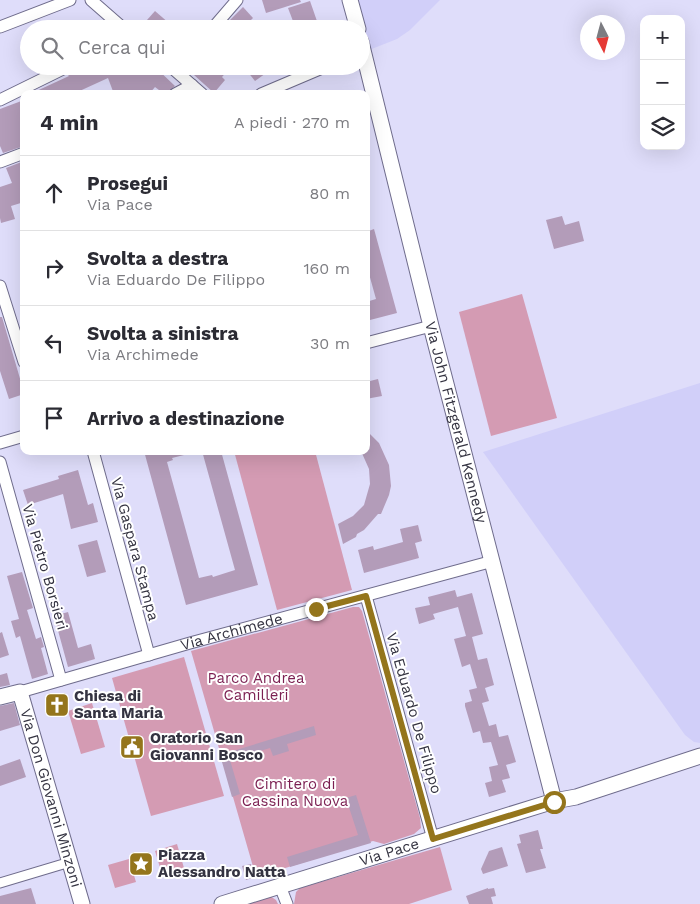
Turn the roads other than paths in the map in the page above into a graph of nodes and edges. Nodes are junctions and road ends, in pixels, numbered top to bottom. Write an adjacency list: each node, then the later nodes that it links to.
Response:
1 (70, 0): 8 (street)
2 (91, 0): 5 (street)
3 (237, 0): 6 (street)
4 (350, 0): 7 (street)
5 (114, 20)
6 (220, 20)
7 (356, 20)
8 (0, 27)
9 (51, 75): 14 (street)
10 (182, 75): 13 (street)
11 (306, 75): 18 (street)
12 (368, 75): 23 (street, Via John Fitzgerald Kennedy)
13 (192, 85): 16 (street); 17 (street)
14 (20, 90)
15 (20, 90): 19 (street)
16 (183, 90)
17 (198, 90)
18 (270, 90)
19 (0, 100)
20 (20, 154): 21 (street)
21 (0, 162)
22 (0, 286): 25 (street)
23 (431, 326): 24 (street); 30 (street, Via John Fitzgerald Kennedy)
24 (370, 342)
25 (20, 349)
26 (20, 437): 27 (street)
27 (0, 443)
28 (94, 455): 32 (street, Via Gaspara Stampa)
29 (0, 462): 33 (street, Via Pietro Borsieri)
30 (493, 561): 31 (street, Via Archimede); 37 (street, Via John Fitzgerald Kennedy)
31 (366, 596): 32 (street, Via Archimede); 38 (street, Via Eduardo De Filippo)
32 (149, 655): 33 (street, Via Archimede)
33 (61, 680): 34 (street, Via Archimede)
34 (20, 692): 35 (street, Via Archimede); 39 (street, Via Don Giovanni Minzoni)
35 (0, 697)
36 (700, 756): 37 (street, Via Pace)
37 (554, 802): 38 (street, Via Pace)
38 (433, 839): 41 (street, Via Pace)
39 (70, 862): 40 (street); 42 (street, Via Don Giovanni Minzoni)
40 (0, 883)
41 (280, 886): 43 (street, Via Pace); 44 (street)
42 (82, 904)
43 (222, 904)
44 (287, 904)

